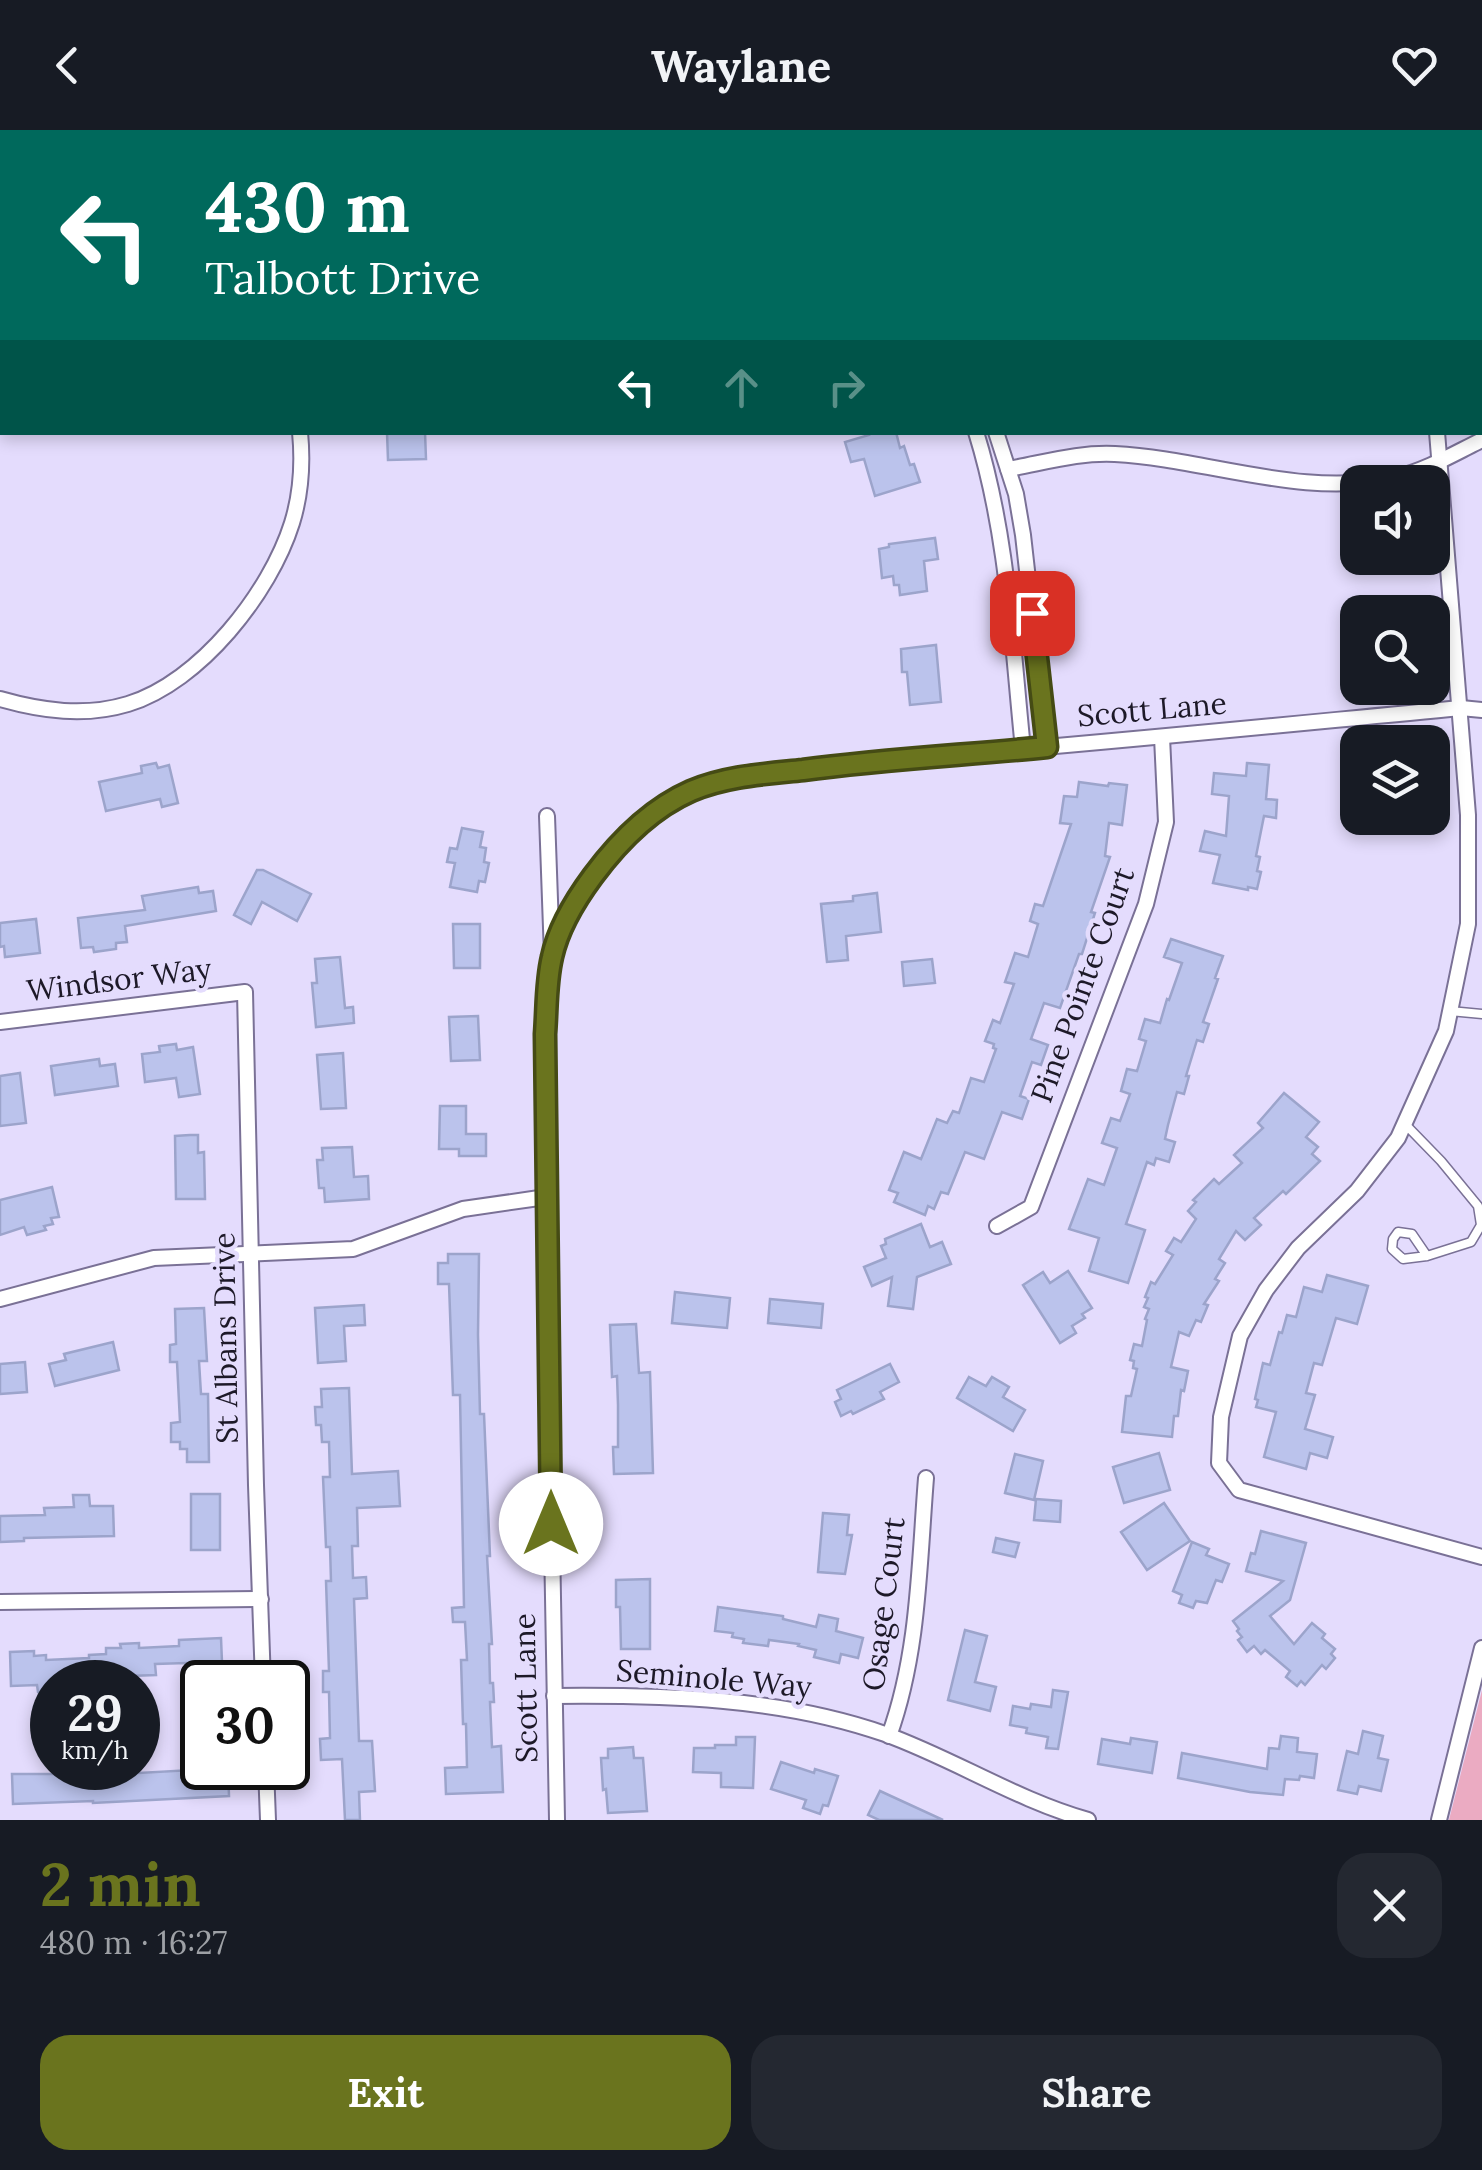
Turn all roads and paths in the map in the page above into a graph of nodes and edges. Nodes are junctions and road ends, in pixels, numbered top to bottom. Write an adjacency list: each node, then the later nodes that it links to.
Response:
1 (300, 435): 9 (street)
2 (977, 435): 8 (street)
3 (997, 435): 7 (street)
4 (1437, 435): 6 (street)
5 (1482, 440): 6 (street)
6 (1441, 460): 7 (street); 10 (street)
7 (1008, 469): 8 (lane); 13 (street)
8 (990, 476): 14 (street)
9 (0, 699)
10 (1461, 708): 11 (street, Scott Lane); 12 (street, Scott Lane); 15 (street)
11 (1482, 710)
12 (1162, 737): 13 (street, Scott Lane); 24 (street, Pine Pointe Court)
13 (1047, 747): 14 (street, Scott Lane)
14 (1023, 750): 17 (street, Scott Lane)
15 (1474, 803): 19 (street)
16 (547, 816): 17 (street, Scott Lane)
17 (552, 956): 23 (street, Scott Lane)
18 (245, 992): 21 (street, Windsor Way); 25 (street, St Albans Drive)
19 (1450, 1010): 20 (lane); 22 (street)
20 (1482, 1014)
21 (0, 1022)
22 (1404, 1124): 26 (lane); 29 (street)
23 (546, 1197): 25 (street); 34 (street, Scott Lane)
24 (997, 1226)
25 (252, 1254): 27 (street); 30 (street, St Albans Drive)
26 (1426, 1256): 26 (lane)
27 (0, 1299)
28 (926, 1478): 35 (street, Osage Court)
29 (1482, 1557)
30 (261, 1598): 31 (street); 33 (street, St Albans Drive)
31 (0, 1602)
32 (1482, 1648): 40 (street)
33 (262, 1660)
34 (554, 1696): 35 (street, Seminole Way); 38 (street, Scott Lane)
35 (889, 1736): 39 (street, Seminole Way)
36 (267, 1790): 37 (street)
37 (268, 1820)
38 (557, 1820)
39 (1088, 1820)
40 (1440, 1820)

